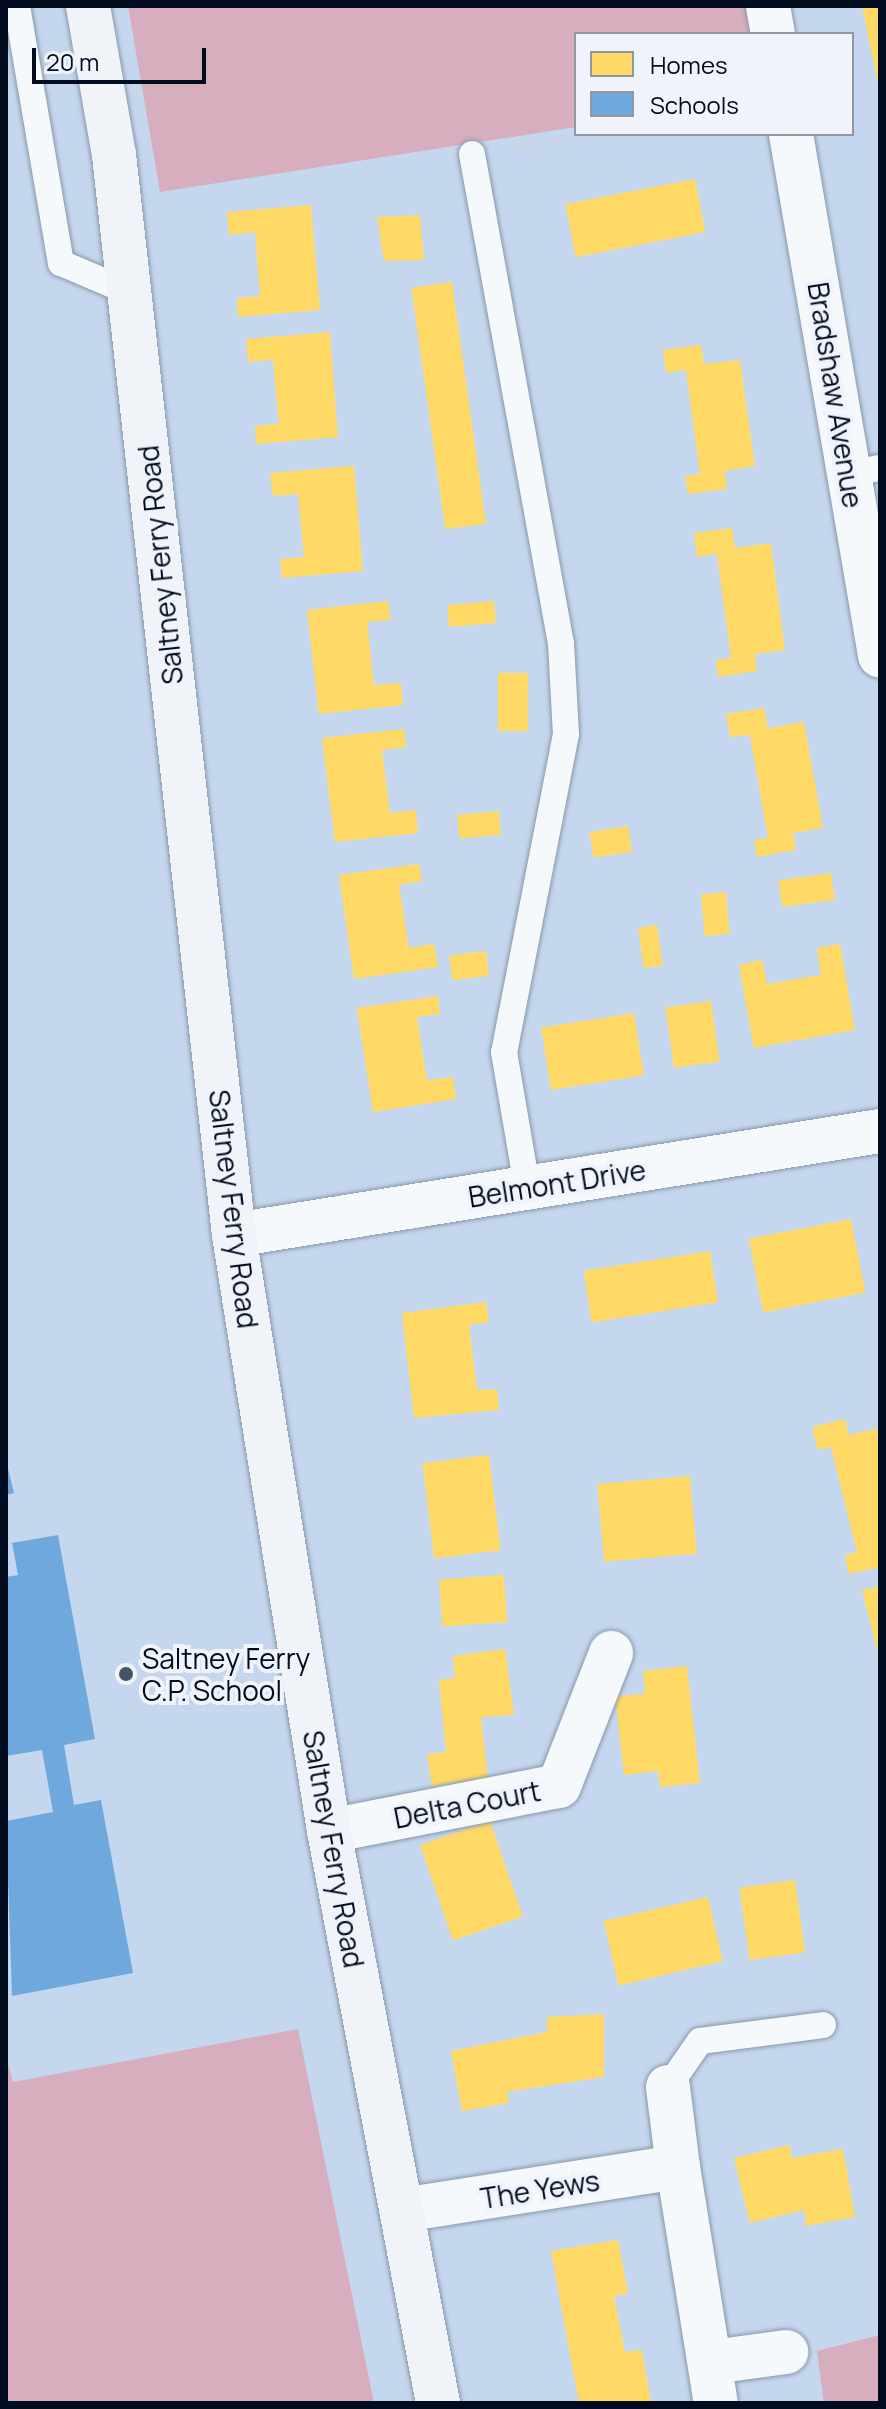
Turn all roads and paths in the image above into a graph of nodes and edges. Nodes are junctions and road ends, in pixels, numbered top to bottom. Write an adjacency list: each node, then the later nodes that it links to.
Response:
1 (17, 6): 8 (lane)
2 (88, 6): 8 (main road, Saltney Ferry Road)
3 (768, 6): 4 (street)
4 (773, 32)
5 (582, 136): 7 (path)
6 (791, 136): 9 (street, Bradshaw Avenue)
7 (472, 154): 12 (lane)
8 (129, 292): 13 (main road, Saltney Ferry Road)
9 (864, 471): 10 (street, Bradshaw Avenue)
10 (880, 655)
11 (880, 1131): 12 (street, Belmont Drive)
12 (527, 1187): 13 (street, Belmont Drive)
13 (234, 1235): 15 (main road, Saltney Ferry Road)
14 (611, 1653): 15 (street, Delta Court)
15 (329, 1831): 19 (main road, Saltney Ferry Road)
16 (823, 2025): 17 (lane)
17 (668, 2087): 18 (street)
18 (678, 2167): 19 (street, The Yews); 21 (street)
19 (402, 2210): 22 (main road, Saltney Ferry Road)
20 (786, 2352): 21 (street)
21 (714, 2382)
22 (438, 2403)

